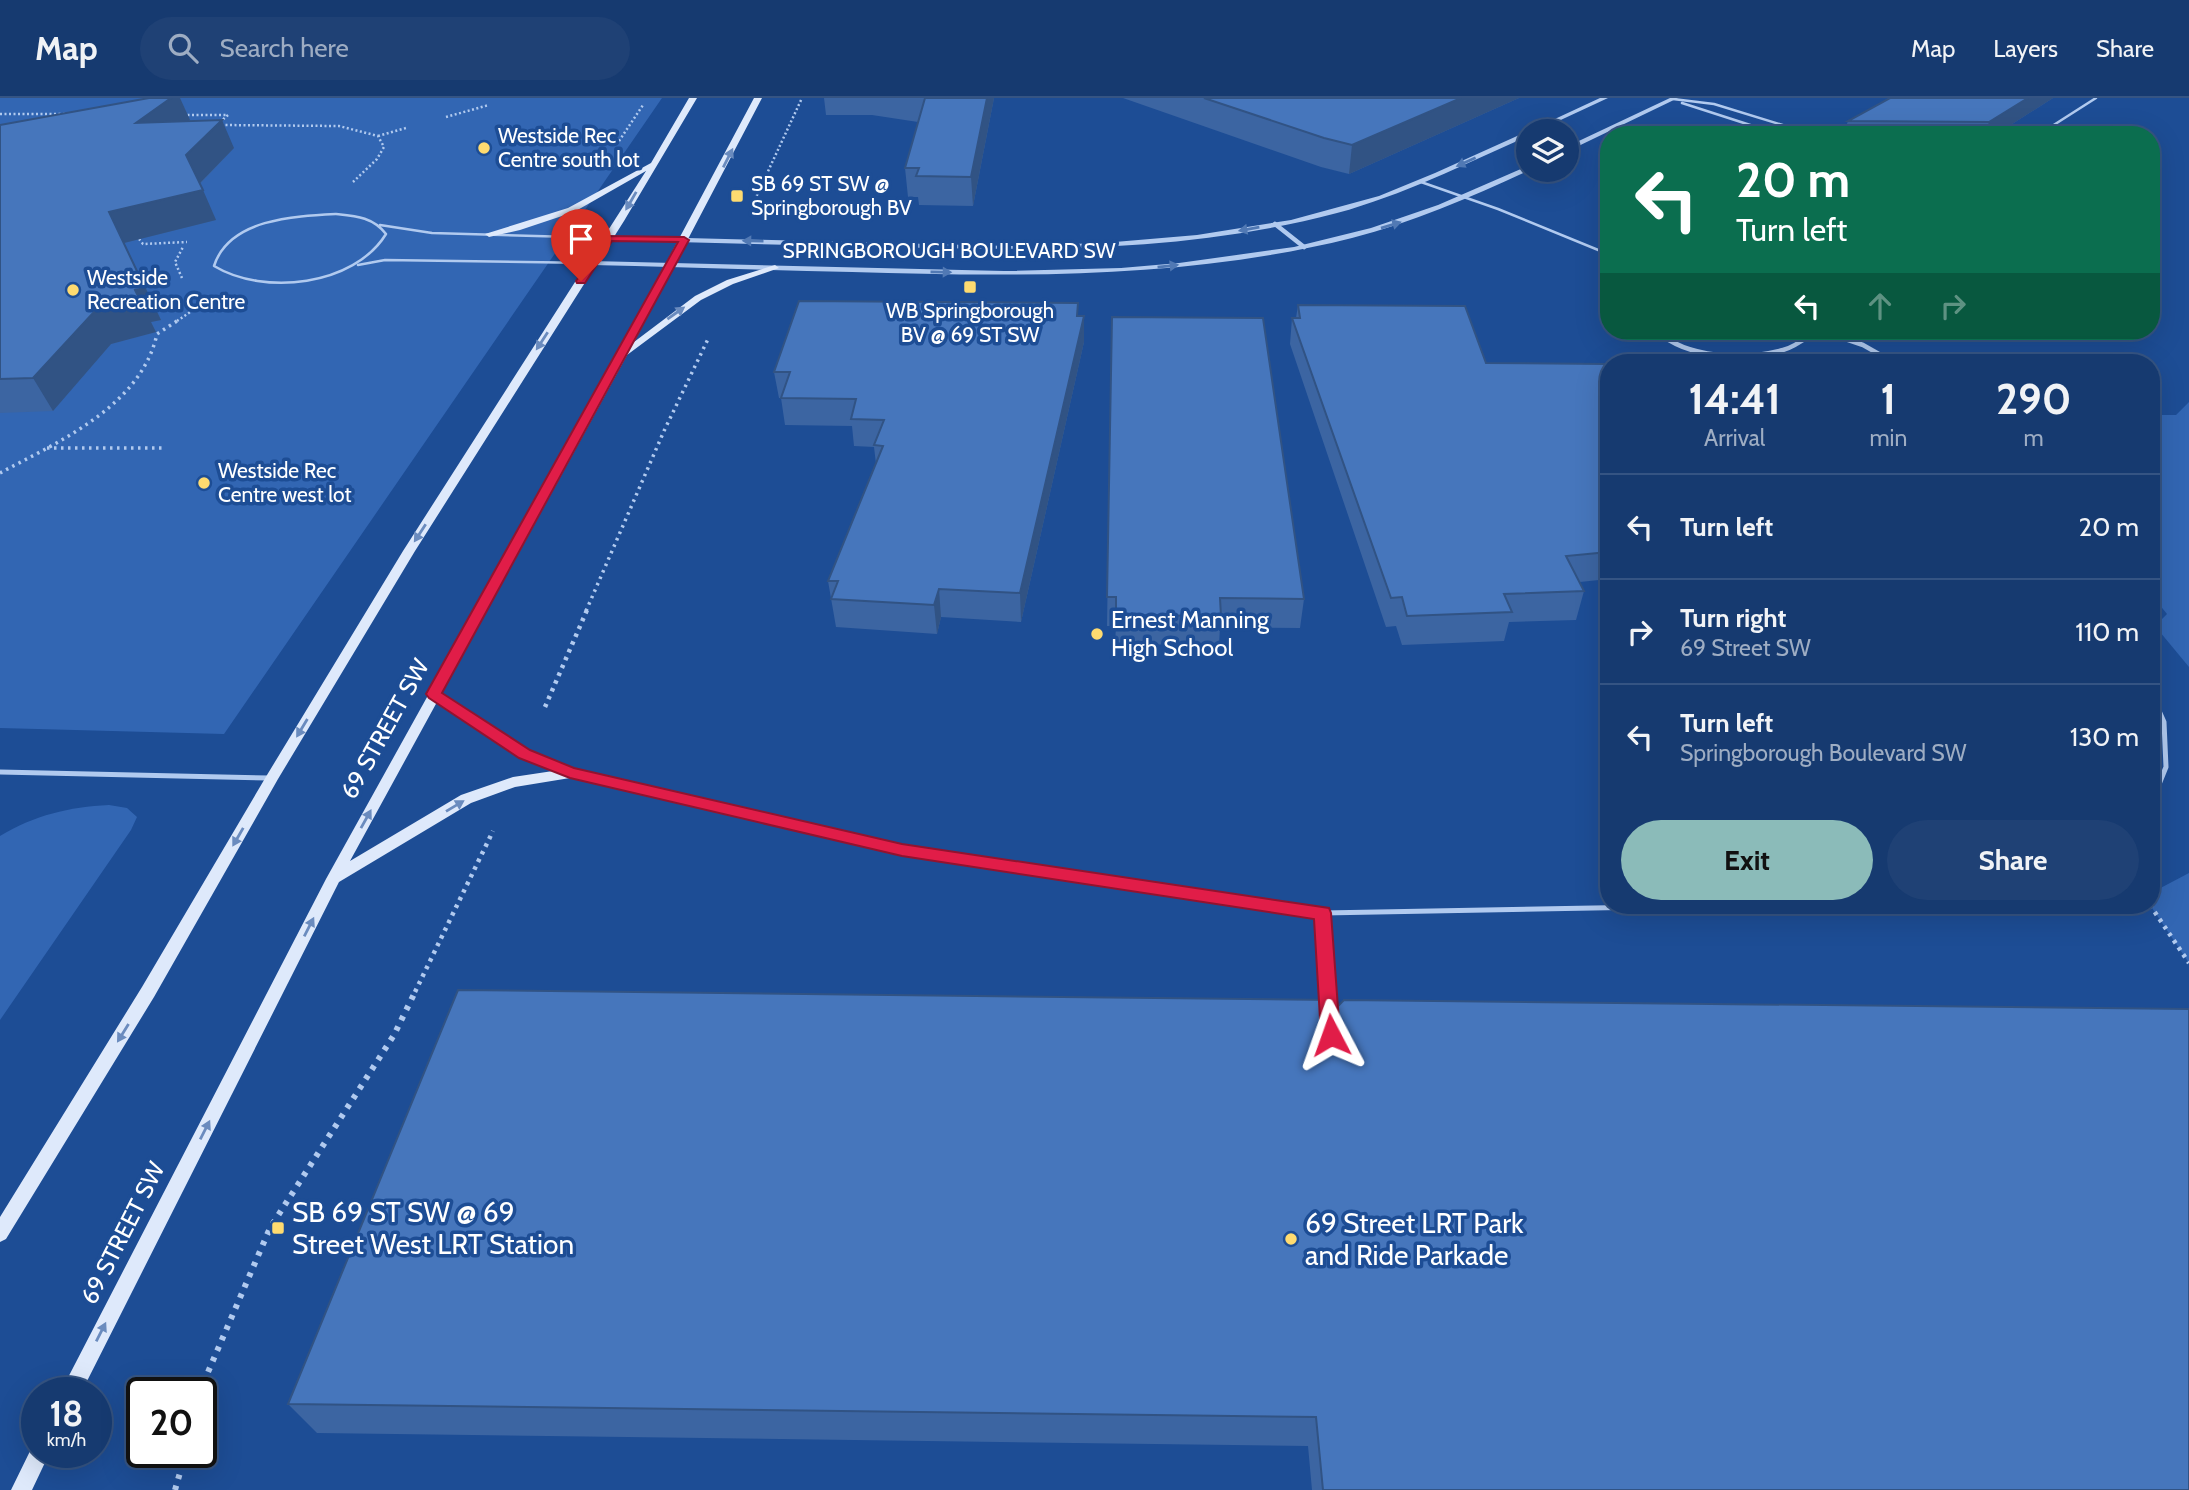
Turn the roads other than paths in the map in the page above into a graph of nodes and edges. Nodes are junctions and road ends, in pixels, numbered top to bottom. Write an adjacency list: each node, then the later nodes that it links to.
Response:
1 (693, 98): 14 (main road)
2 (758, 98): 22 (main road, 69 STREET SW, one-way to 2)
3 (1605, 98): 6 (street, SPRINGBOROUGH BOULEVARD SW)
4 (1673, 98): 7 (street); 8 (lane); 9 (lane)
5 (2096, 98): 10 (lane)
6 (1559, 119)
7 (1615, 126)
8 (1751, 126)
9 (1786, 126)
10 (2052, 126)
11 (1600, 133): 13 (street)
12 (1516, 138): 16 (street, SPRINGBOROUGH BOULEVARD SW, one-way to 16)
13 (1579, 144)
14 (652, 164): 20 (main road); 21 (main road, one-way to 21)
15 (1516, 174): 17 (street, SPRINGBOROUGH BOULEVARD SW)
16 (1421, 182): 17 (lane); 18 (street, SPRINGBOROUGH BOULEVARD SW)
17 (1466, 198): 23 (street, SPRINGBOROUGH BOULEVARD SW, one-way to 17); 24 (lane)
18 (1275, 224): 22 (street, SPRINGBOROUGH BOULEVARD SW, one-way to 22); 23 (street)
19 (380, 225): 20 (lane); 27 (lane); 27 (lane)
20 (489, 234): 21 (lane)
21 (609, 238): 22 (street, SPRINGBOROUGH BOULEVARD SW); 25 (main road)
22 (684, 240): 26 (main road, 69 STREET SW)
23 (1304, 247): 28 (street, SPRINGBOROUGH BOULEVARD SW, one-way to 23)
24 (1600, 251)
25 (592, 263): 26 (street, SPRINGBOROUGH BOULEVARD SW); 27 (lane); 40 (main road, one-way to 40)
26 (669, 265): 28 (street, SPRINGBOROUGH BOULEVARD SW); 35 (main road, 69 STREET SW)
27 (351, 267)
28 (775, 268): 35 (main road, one-way to 28)
29 (1669, 340): 32 (lane)
30 (1802, 340): 33 (lane)
31 (1847, 340): 34 (lane)
32 (1734, 354)
33 (1750, 354)
34 (1879, 354)
35 (622, 355): 36 (main road, 69 STREET SW)
36 (434, 694): 39 (main road); 42 (main road, 69 STREET SW, one-way to 36)
37 (2160, 713): 41 (lane)
38 (0, 772): 40 (lane)
39 (570, 772): 42 (main road, one-way to 39); 44 (lane)
40 (272, 778): 46 (main road, one-way to 46)
41 (2160, 782)
42 (333, 879): 47 (main road, 69 STREET SW, one-way to 42)
43 (1600, 908): 44 (lane)
44 (1323, 913): 45 (lane)
45 (1329, 1008)
46 (0, 1233)
47 (78, 1377)
48 (32, 1468): 49 (main road)
49 (21, 1490)

